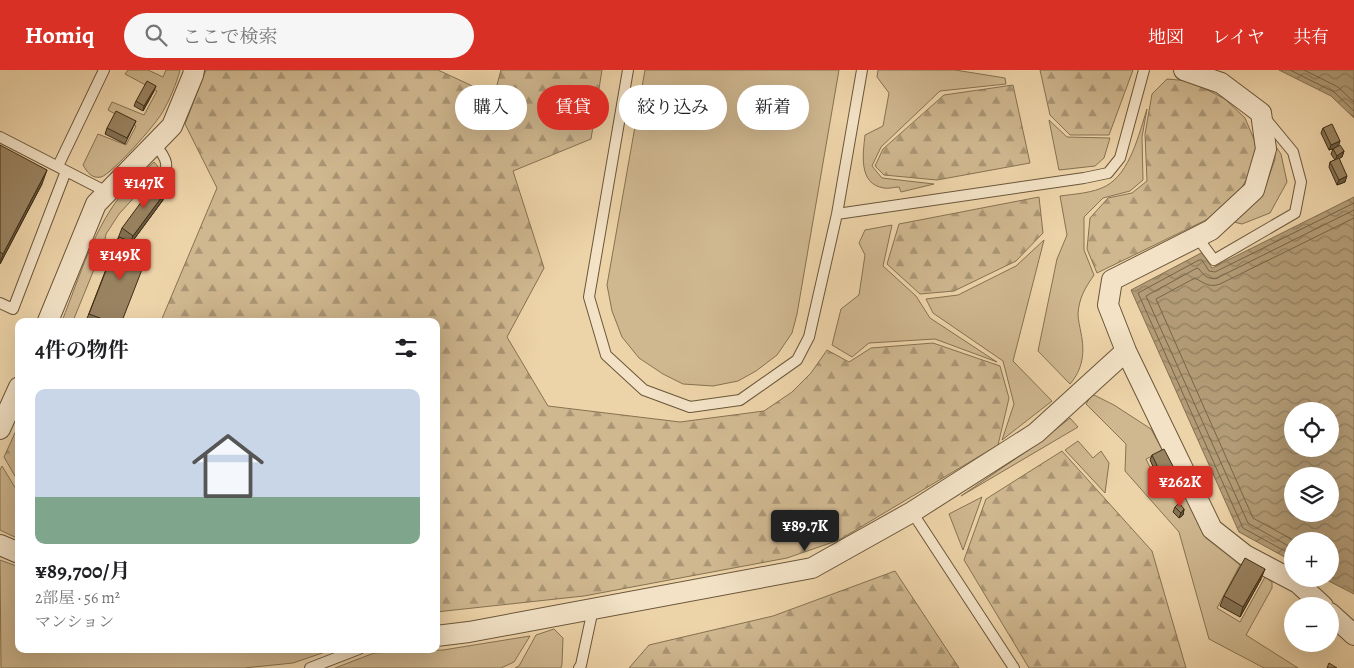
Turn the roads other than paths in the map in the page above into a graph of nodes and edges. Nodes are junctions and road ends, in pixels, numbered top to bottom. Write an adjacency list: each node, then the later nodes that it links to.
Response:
1 (104, 70): 10 (lane)
2 (194, 70): 9 (street)
3 (628, 70): 13 (lane)
4 (862, 70): 13 (lane)
5 (1144, 70): 13 (lane)
6 (1184, 70): 7 (street)
7 (1261, 113): 14 (street); 14 (lane)
8 (0, 137): 10 (lane)
9 (155, 144): 11 (lane); 12 (street)
10 (62, 168): 12 (lane); 15 (lane)
11 (159, 184)
12 (107, 192): 16 (street)
13 (837, 214)
14 (1197, 237): 17 (street)
15 (0, 303)
16 (49, 318)
17 (1126, 351): 20 (street); 23 (street)
18 (15, 396): 19 (street)
19 (0, 428)
20 (912, 512): 24 (street); 31 (lane)
21 (0, 545): 22 (street)
22 (15, 551)
23 (1313, 597)
24 (593, 609): 27 (street); 30 (lane)
25 (1339, 621): 26 (street)
26 (1354, 635)
27 (440, 636)
28 (349, 653): 29 (lane)
29 (310, 668)
30 (579, 668)
31 (1014, 668)

